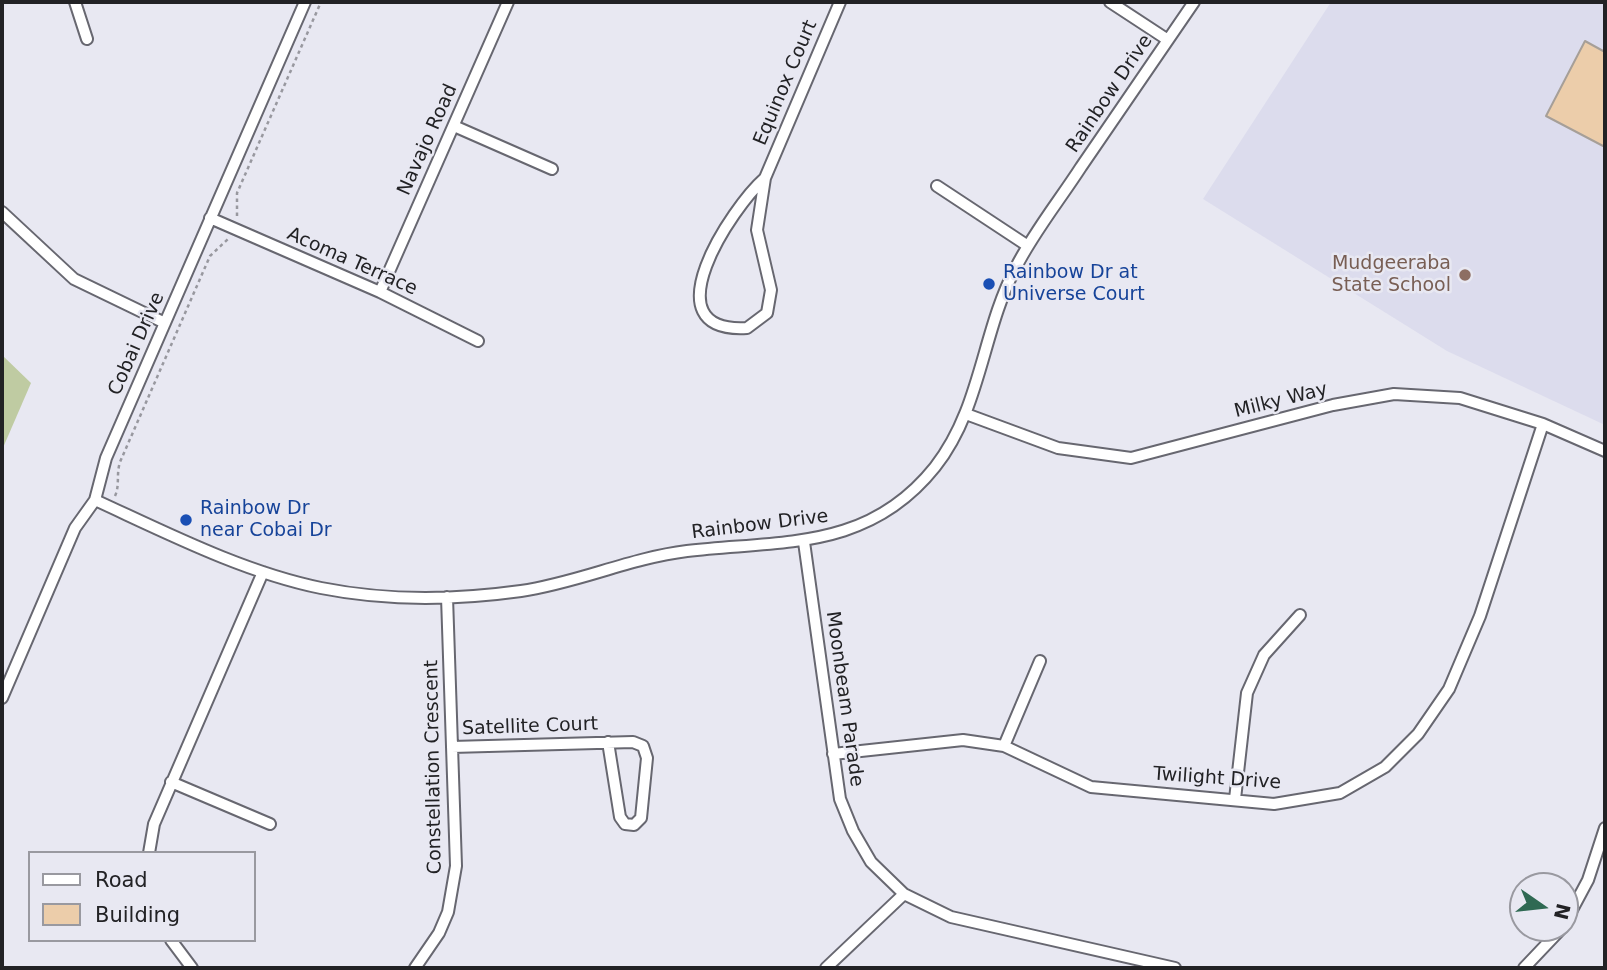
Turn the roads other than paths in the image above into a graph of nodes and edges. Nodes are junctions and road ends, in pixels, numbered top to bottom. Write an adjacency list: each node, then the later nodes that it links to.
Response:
1 (75, 2): 7 (street)
2 (305, 2): 14 (street, Cobai Drive)
3 (508, 2): 9 (street, Navajo Road)
4 (840, 2): 11 (street, Equinox Court)
5 (1110, 2): 8 (street)
6 (1194, 2): 8 (street, Rainbow Drive)
7 (87, 39)
8 (1168, 40): 15 (street, Rainbow Drive)
9 (454, 126): 10 (street); 16 (street, Navajo Road)
10 (552, 169)
11 (765, 178): 11 (street, Equinox Court)
12 (937, 186): 15 (street)
13 (2, 212): 17 (street)
14 (210, 218): 16 (street, Acoma Terrace); 17 (street, Cobai Drive)
15 (1028, 246): 19 (street, Rainbow Drive)
16 (380, 292): 18 (street, Acoma Terrace)
17 (165, 323): 22 (street, Cobai Drive)
18 (478, 341)
19 (966, 414): 20 (street, Milky Way); 23 (street, Rainbow Drive)
20 (1543, 424): 21 (street, Milky Way); 34 (street, Twilight Drive)
21 (1605, 451)
22 (95, 500): 24 (street, Rainbow Drive); 28 (street, Cobai Drive)
23 (804, 542): 25 (street, Rainbow Drive); 32 (street, Moonbeam Parade)
24 (263, 572): 25 (street, Rainbow Drive); 33 (street)
25 (447, 597): 31 (street, Constellation Crescent)
26 (1300, 615): 34 (street)
27 (1040, 661): 30 (street)
28 (2, 698)
29 (608, 741): 29 (street, Satellite Court); 31 (street, Satellite Court)
30 (1004, 746): 32 (street, Twilight Drive); 34 (street, Twilight Drive)
31 (452, 747): 43 (street, Constellation Crescent)
32 (834, 754): 38 (street, Moonbeam Parade)
33 (172, 782): 35 (street); 37 (street)
34 (1235, 799)
35 (270, 824)
36 (1605, 828): 39 (street)
37 (149, 851)
38 (904, 894): 44 (street); 45 (street, Moonbeam Parade)
39 (1579, 897)
40 (172, 942): 42 (street)
41 (1549, 942): 46 (street)
42 (192, 968)
43 (415, 968)
44 (826, 968)
45 (1175, 968)
46 (1524, 968)

